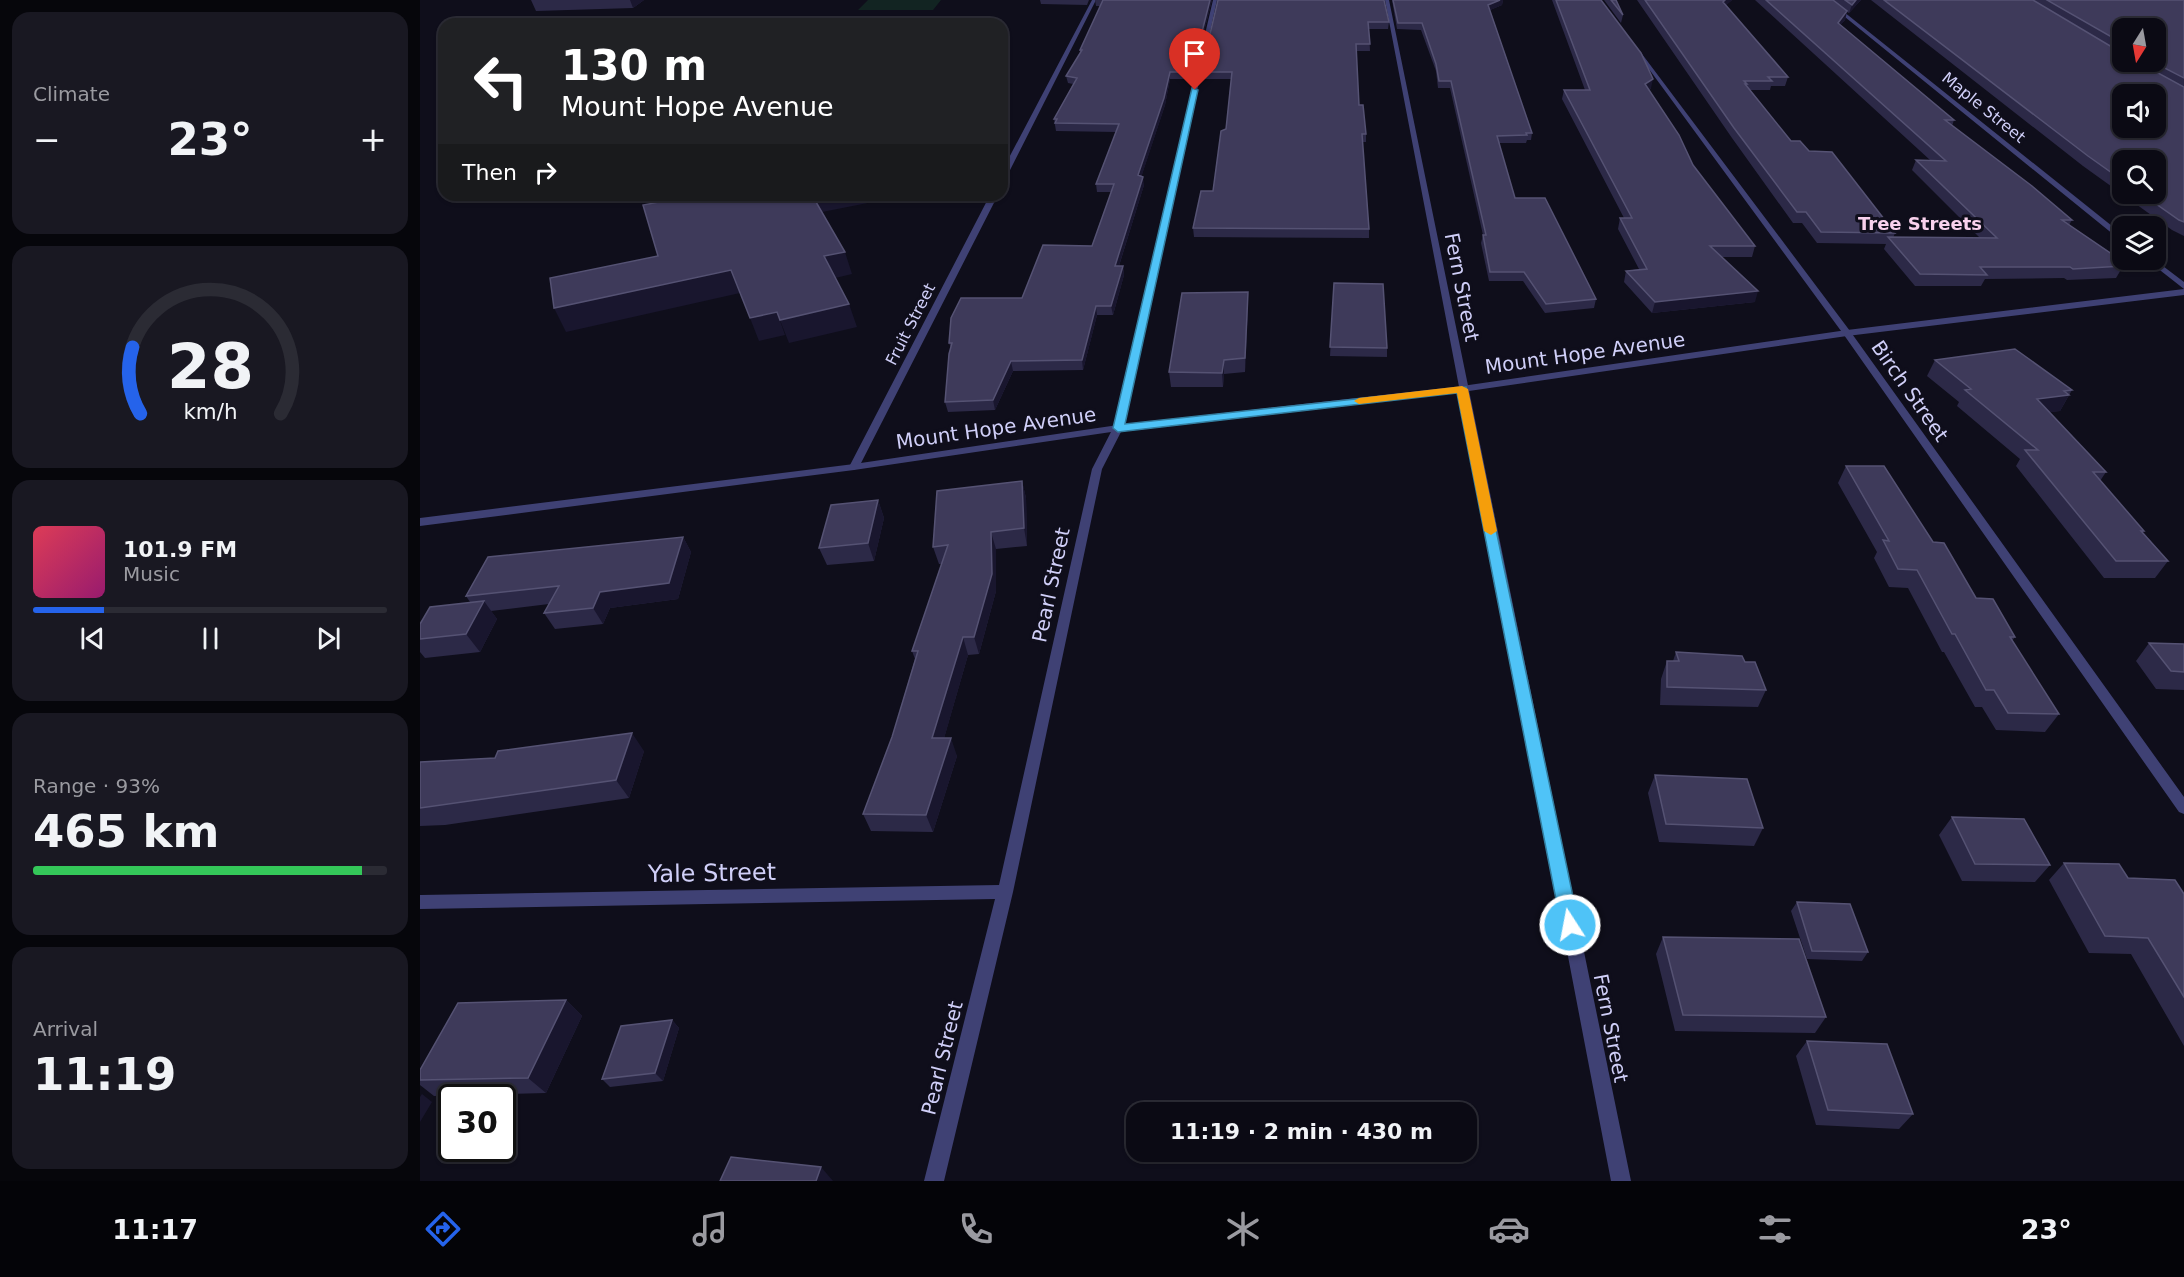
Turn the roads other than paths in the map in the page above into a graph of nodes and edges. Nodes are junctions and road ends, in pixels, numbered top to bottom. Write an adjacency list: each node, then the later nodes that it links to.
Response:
1 (1094, 0): 6 (street)
2 (1215, 0): 14 (street, Pearl Street)
3 (1387, 0): 13 (street, Fern Street)
4 (1826, 0): 8 (street, Maple Street)
5 (1627, 38): 12 (street, Birch Street)
6 (1008, 166)
7 (990, 201): 15 (street, Fruit Street)
8 (2112, 229)
9 (2164, 270): 10 (street)
10 (2184, 286)
11 (2184, 292): 12 (street, Mount Hope Avenue)
12 (1847, 333): 13 (street, Mount Hope Avenue); 17 (street, Birch Street)
13 (1462, 389): 14 (street, Mount Hope Avenue); 21 (street, Fern Street)
14 (1118, 428): 15 (street, Mount Hope Avenue); 18 (street, Pearl Street)
15 (854, 467): 16 (street, Mount Hope Avenue)
16 (420, 522)
17 (2184, 808)
18 (1005, 892): 19 (street, Yale Street); 20 (street, Pearl Street)
19 (420, 902)
20 (934, 1181)
21 (1621, 1181)

